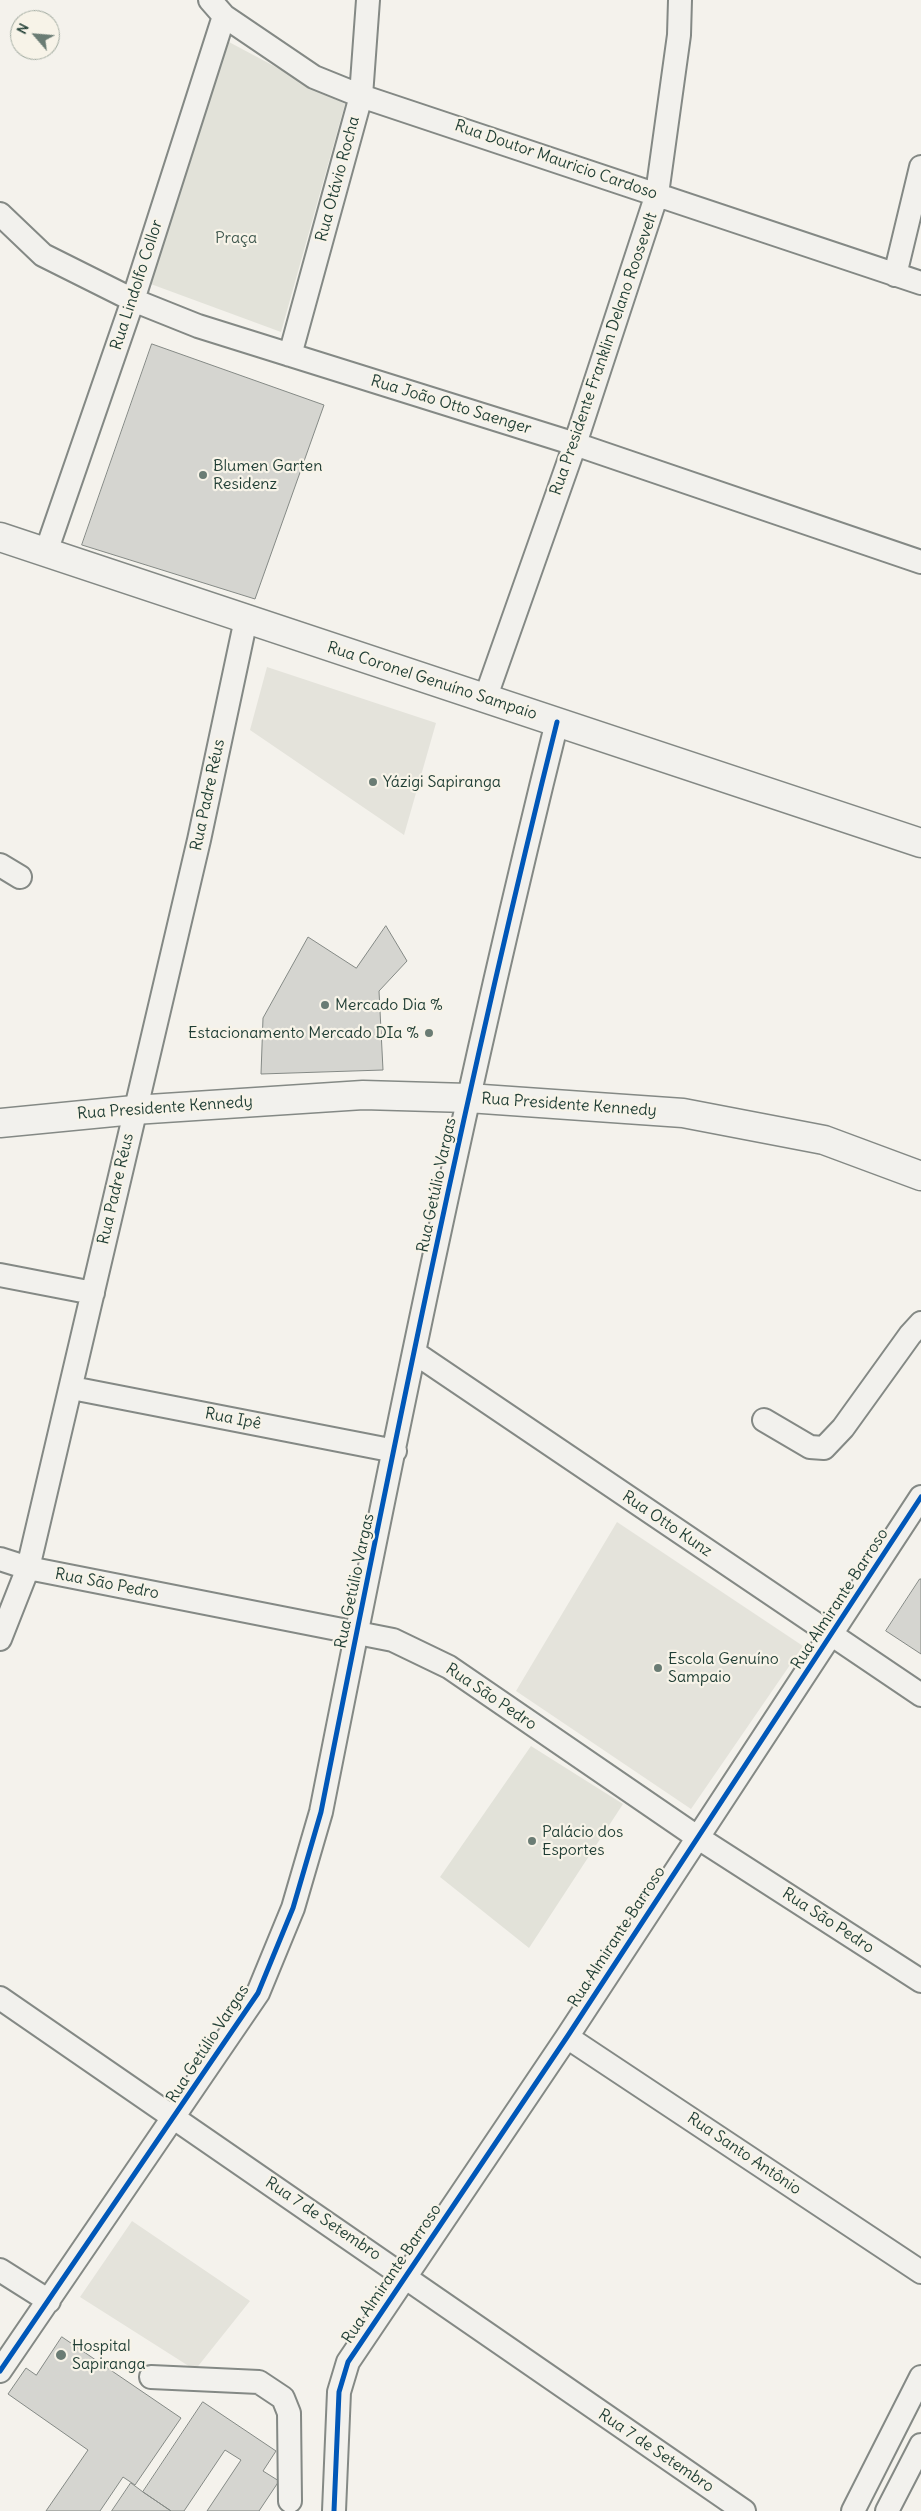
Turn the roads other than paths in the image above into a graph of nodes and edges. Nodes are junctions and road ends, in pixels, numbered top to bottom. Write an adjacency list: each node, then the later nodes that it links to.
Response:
1 (368, 0): 4 (street, Rua Otávio Rocha)
2 (680, 0): 6 (street, Rua Presidente Franklin Delano Roosevelt)
3 (217, 8): 4 (street, Rua Doutor Mauricio Cardoso); 10 (street, Rua Lindolfo Collor)
4 (361, 96): 6 (street, Rua Doutor Mauricio Cardoso); 11 (street, Rua Otávio Rocha)
5 (921, 167): 8 (street)
6 (657, 194): 8 (street, Rua Doutor Mauricio Cardoso); 12 (street, Rua Presidente Franklin Delano Roosevelt)
7 (0, 214): 10 (street, Rua João Otto Saenger)
8 (896, 275): 9 (street, Rua Doutor Mauricio Cardoso)
9 (921, 284)
10 (133, 300): 11 (street, Rua João Otto Saenger); 14 (street, Rua Lindolfo Collor)
11 (290, 356): 12 (street, Rua João Otto Saenger)
12 (575, 444): 15 (street, Rua João Otto Saenger); 17 (street, Rua Presidente Franklin Delano Roosevelt)
13 (3, 546): 14 (main road, Rua Coronel Genuíno Sampaio)
14 (46, 552): 16 (main road, Rua Coronel Genuíno Sampaio)
15 (921, 562)
16 (246, 619): 17 (main road, Rua Coronel Genuíno Sampaio); 23 (street, Rua Padre Réus)
17 (485, 699): 18 (main road, Rua Coronel Genuíno Sampaio)
18 (557, 722): 19 (main road, Rua Coronel Genuíno Sampaio); 22 (street, Rua Getúlio Vargas)
19 (921, 843)
20 (0, 865): 21 (street)
21 (20, 877)
22 (468, 1098): 23 (main road, Rua Presidente Kennedy); 25 (main road, Rua Presidente Kennedy); 29 (street, Rua Getúlio Vargas)
23 (134, 1110): 24 (main road, Rua Presidente Kennedy); 27 (street, Rua Padre Réus)
24 (0, 1123)
25 (921, 1176)
26 (0, 1275): 27 (street)
27 (93, 1293): 30 (street, Rua Padre Réus)
28 (921, 1323): 31 (street)
29 (415, 1352): 32 (street, Rua Getúlio Vargas); 37 (street, Rua Otto Kunz)
30 (72, 1388): 32 (street, Rua Ipê); 35 (street, Rua Padre Réus)
31 (764, 1420)
32 (395, 1451): 36 (street, Rua Getúlio Vargas)
33 (921, 1497): 37 (street, Rua Almirante Barroso)
34 (0, 1559): 35 (street, Rua São Pedro)
35 (28, 1568): 36 (street, Rua São Pedro); 38 (street, Rua Padre Réus)
36 (357, 1632): 40 (street, Rua São Pedro); 44 (street, Rua Getúlio Vargas)
37 (832, 1635): 39 (street, Rua Otto Kunz); 40 (street, Rua Almirante Barroso)
38 (0, 1639)
39 (921, 1695)
40 (697, 1837): 41 (street, Rua São Pedro); 43 (street, Rua Almirante Barroso)
41 (921, 1981)
42 (0, 1998): 44 (street, Rua 7 de Setembro)
43 (567, 2037): 46 (street, Rua Santo Antônio); 47 (street, Rua Almirante Barroso)
44 (174, 2118): 47 (street, Rua 7 de Setembro); 48 (street, Rua Getúlio Vargas)
45 (0, 2270): 48 (street)
46 (921, 2272)
47 (406, 2276): 54 (street, Rua Almirante Barroso); 55 (street, Rua 7 de Setembro)
48 (49, 2302): 49 (street, Rua Getúlio Vargas)
49 (0, 2371)
50 (150, 2377): 53 (street)
51 (921, 2377): 56 (street)
52 (921, 2446): 57 (street)
53 (290, 2501)
54 (334, 2511)
55 (744, 2511)
56 (852, 2511)
57 (887, 2511)

